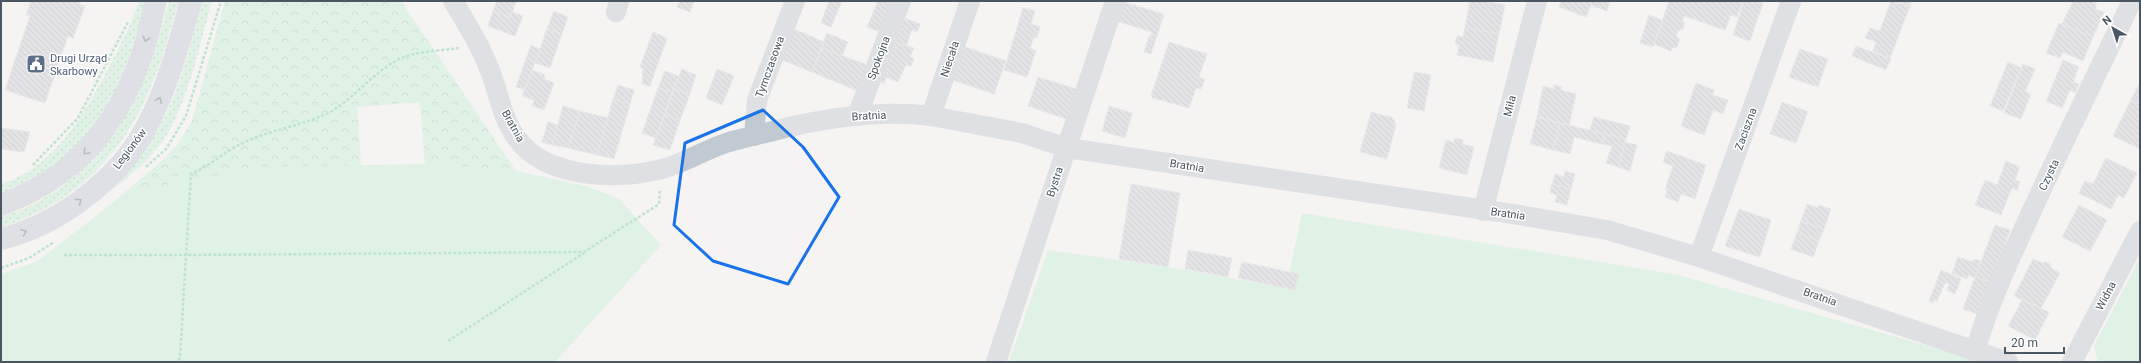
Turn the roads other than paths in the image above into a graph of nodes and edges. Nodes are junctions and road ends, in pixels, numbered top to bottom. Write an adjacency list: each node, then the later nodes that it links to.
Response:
1 (156, 1): 15 (street, one-way to 15)
2 (191, 1): 18 (street, Legionów, one-way to 2)
3 (453, 1): 13 (street, Bratnia)
4 (795, 1): 13 (street, Tymczasowa)
5 (901, 1): 11 (street, Spokojna)
6 (970, 1): 12 (street, Niecała)
7 (1115, 1): 14 (street, Bystra)
8 (1538, 1): 16 (street, Miła)
9 (1791, 1): 19 (street, Zaciszna)
10 (2132, 1): 20 (street, Czysta)
11 (857, 116): 12 (street, Bratnia); 13 (street, Bratnia)
12 (931, 116): 14 (street, Bratnia)
13 (754, 136)
14 (1067, 148): 16 (street, Bratnia); 21 (street, Bystra)
15 (1, 205)
16 (1483, 211): 19 (street, Bratnia)
17 (2140, 231): 23 (street, Widna)
18 (1, 239)
19 (1699, 257): 20 (street, Bratnia)
20 (1975, 352): 22 (street, Bratnia)
21 (996, 362)
22 (2008, 362)
23 (2072, 362)

